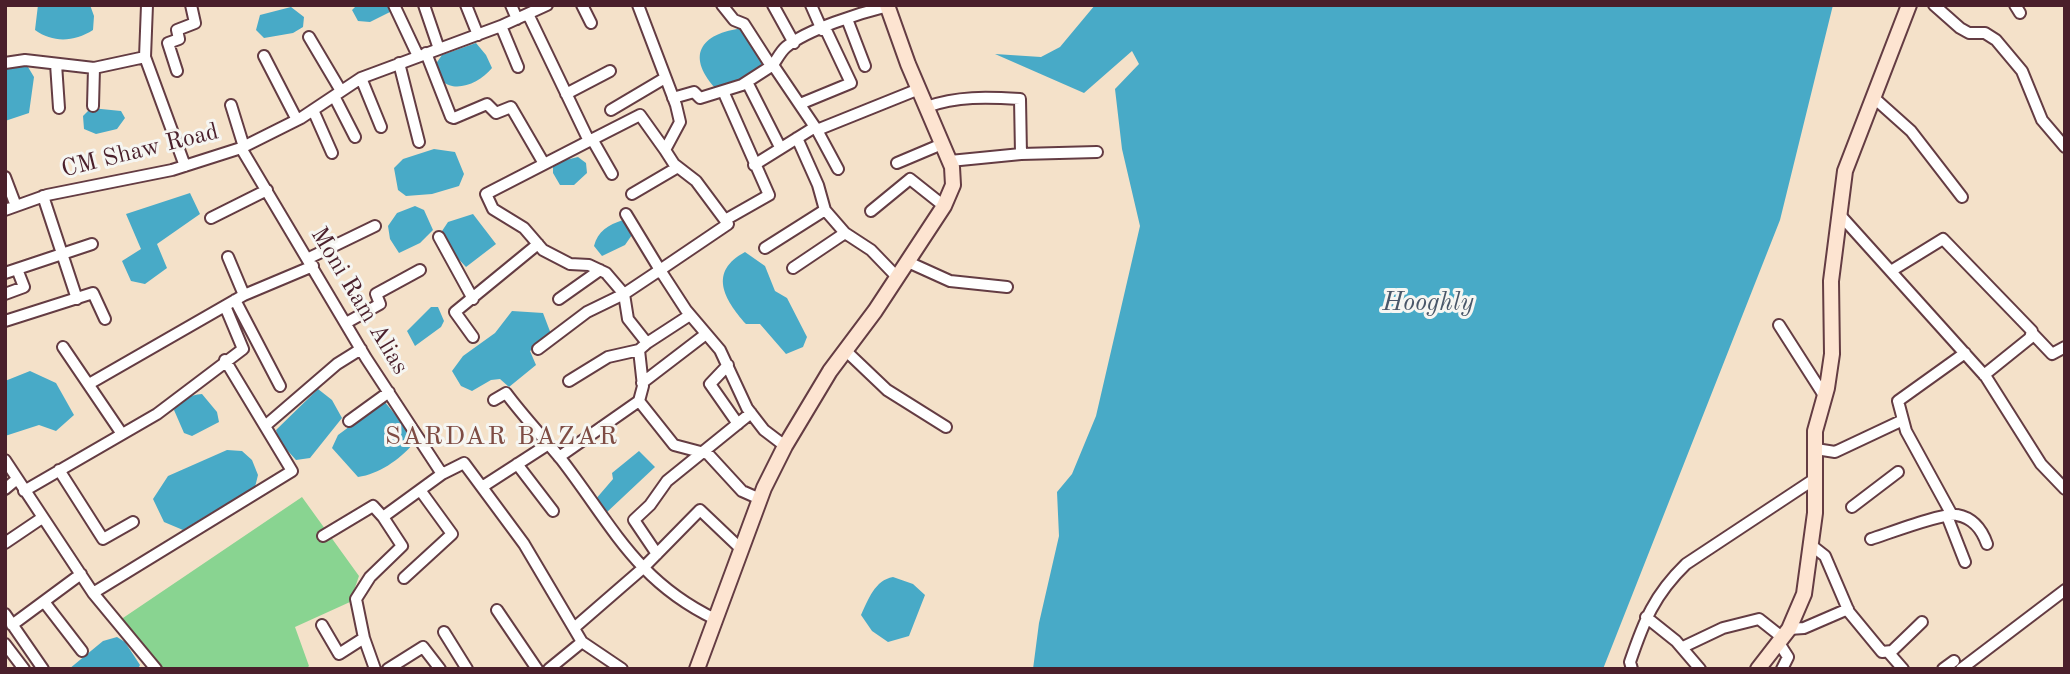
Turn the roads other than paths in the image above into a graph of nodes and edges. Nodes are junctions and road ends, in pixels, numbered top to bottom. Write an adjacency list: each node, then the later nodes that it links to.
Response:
1 (147, 5): 27 (street)
2 (191, 5): 35 (street)
3 (394, 5): 25 (street)
4 (424, 5): 24 (street)
5 (466, 5): 21 (street)
6 (511, 5): 16 (street)
7 (547, 5): 16 (street, CM Shaw Road)
8 (582, 5): 18 (street)
9 (638, 5): 38 (street)
10 (722, 5): 31 (street)
11 (773, 5): 23 (street)
12 (811, 5): 20 (street)
13 (1909, 5): 44 (street)
14 (1934, 5): 62 (street)
15 (887, 6): 17 (street); 40 (street)
16 (522, 17): 19 (street, CM Shaw Road); 43 (street)
17 (847, 19): 20 (street); 32 (street)
18 (591, 23)
19 (501, 26): 21 (street, CM Shaw Road); 33 (street)
20 (824, 29): 23 (street); 46 (street)
21 (478, 35): 24 (street, CM Shaw Road)
22 (309, 37): 42 (street)
23 (794, 43): 31 (street)
24 (439, 48): 25 (street, CM Shaw Road)
25 (422, 55): 29 (street, CM Shaw Road); 69 (street)
26 (264, 56): 53 (street)
27 (145, 57): 34 (street); 72 (street)
28 (5, 63): 30 (street)
29 (399, 63): 37 (street, CM Shaw Road); 59 (street)
30 (56, 64): 34 (street); 49 (street)
31 (772, 65): 39 (street); 46 (street)
32 (865, 66)
33 (518, 67)
34 (94, 68): 48 (street)
35 (177, 71)
36 (610, 71): 43 (street)
37 (361, 78): 42 (street, CM Shaw Road); 54 (street)
38 (665, 78): 45 (street); 52 (street)
39 (747, 82): 41 (street); 63 (street)
40 (919, 89): 50 (street); 55 (street)
41 (723, 91): 45 (street); 71 (street)
42 (337, 94): 51 (street, CM Shaw Road); 56 (street)
43 (566, 94): 58 (street)
44 (1873, 97): 80 (street); 86 (street)
45 (673, 98): 64 (street)
46 (800, 104): 55 (street)
47 (231, 105): 61 (street, Moni Ram Alias)
48 (93, 106)
49 (59, 107)
50 (926, 107): 60 (street); 67 (street)
51 (313, 110): 53 (street, CM Shaw Road); 66 (street)
52 (611, 110)
53 (297, 120): 61 (street, CM Shaw Road)
54 (381, 127)
55 (816, 129): 57 (street); 74 (street)
56 (355, 137)
57 (797, 138): 63 (street); 83 (street)
58 (590, 140): 64 (street); 69 (street); 75 (street)
59 (419, 142)
60 (942, 144): 68 (street); 70 (street)
61 (243, 147): 72 (street, CM Shaw Road); 77 (street, Moni Ram Alias)
62 (2065, 147)
63 (780, 148): 71 (street)
64 (665, 150): 73 (street)
65 (1097, 152): 67 (street)
66 (332, 153)
67 (1021, 154): 68 (street)
68 (950, 161): 81 (street)
69 (542, 162): 93 (street)
70 (897, 163)
71 (754, 165): 88 (street)
72 (185, 166): 79 (street, CM Shaw Road)
73 (678, 167): 78 (street); 88 (street)
74 (838, 169)
75 (612, 174)
76 (5, 177): 82 (street)
77 (267, 190): 87 (street); 97 (street, Moni Ram Alias)
78 (632, 194)
79 (43, 196): 82 (street, CM Shaw Road); 95 (street)
80 (1962, 197)
81 (944, 206): 84 (street); 98 (street)
82 (11, 208)
83 (825, 211): 90 (street); 94 (street)
84 (870, 211)
85 (626, 214): 103 (street)
86 (1841, 216): 104 (street); 138 (street)
87 (211, 218)
88 (725, 220): 103 (street)
89 (375, 226): 97 (street)
90 (845, 233): 99 (street); 106 (street)
91 (439, 237): 111 (street)
92 (92, 244): 95 (street)
93 (538, 244): 102 (street); 111 (street)
94 (765, 248)
95 (63, 254): 100 (street); 110 (street)
96 (228, 257): 113 (street)
97 (311, 262): 113 (street); 117 (street, Moni Ram Alias)
98 (908, 262): 106 (street); 107 (street)
99 (793, 268)
100 (18, 269): 105 (street); 108 (street)
101 (420, 270): 117 (street)
102 (600, 270): 109 (street); 112 (street)
103 (660, 270): 109 (street); 114 (street)
104 (1891, 271): 120 (street); 128 (street)
105 (5, 273)
106 (897, 278): 126 (street)
107 (1007, 287)
108 (5, 294)
109 (624, 294): 123 (street); 125 (street)
110 (77, 299): 115 (street); 116 (street)
111 (473, 299): 121 (street)
112 (559, 299)
113 (235, 301): 129 (street); 135 (street); 136 (street)
114 (690, 315): 119 (street); 123 (street)
115 (105, 319)
116 (5, 321)
117 (346, 323): 124 (street, Moni Ram Alias)
118 (1779, 325): 138 (street)
119 (706, 334): 131 (street); 134 (street)
120 (2033, 334): 127 (street); 132 (street)
121 (473, 337)
122 (63, 346): 135 (street)
123 (643, 347): 133 (street); 134 (street)
124 (361, 349): 137 (street, Moni Ram Alias); 145 (street)
125 (538, 349)
126 (845, 350): 146 (street); 149 (street)
127 (2060, 351): 130 (street)
128 (1965, 353): 132 (street); 142 (street)
129 (225, 360): 145 (street); 147 (street)
130 (2065, 364)
131 (728, 365): 141 (street); 144 (street)
132 (1984, 375): 162 (street)
133 (569, 381)
134 (642, 383): 140 (street)
135 (89, 384): 147 (street)
136 (280, 386)
137 (388, 392): 143 (street); 157 (street, Moni Ram Alias)
138 (1825, 397): 150 (street)
139 (494, 400): 148 (street)
140 (639, 401): 151 (street); 152 (street)
141 (751, 412): 144 (street); 149 (street)
142 (1903, 420): 150 (street); 168 (street)
143 (349, 421)
144 (738, 424): 151 (street)
145 (265, 426): 184 (street)
146 (946, 427)
147 (122, 434): 155 (street)
148 (547, 445): 152 (street); 154 (street)
149 (785, 446): 165 (street)
150 (1816, 449): 158 (street)
151 (702, 453): 165 (street); 178 (street)
152 (559, 457): 180 (street)
153 (5, 460): 159 (street)
154 (517, 464): 160 (street); 167 (street)
155 (59, 470): 164 (street); 171 (street)
156 (1898, 472): 166 (street)
157 (442, 474): 160 (street); 163 (street)
158 (1816, 478): 176 (street); 189 (street)
159 (17, 479): 161 (street); 164 (street)
160 (482, 487): 194 (street)
161 (5, 489)
162 (2065, 489)
163 (420, 490): 169 (street); 182 (street)
164 (24, 491): 170 (street)
165 (760, 499): 177 (street)
166 (1852, 508)
167 (553, 511)
168 (1950, 515): 173 (street); 175 (street); 179 (street)
169 (383, 517): 172 (street); 197 (street)
170 (42, 518): 174 (street); 181 (street)
171 (133, 522)
172 (323, 536)
173 (1871, 539)
174 (5, 542)
175 (1987, 544)
176 (1811, 545): 186 (street); 196 (street)
177 (741, 550): 178 (street); 190 (street)
178 (657, 554): 180 (street)
179 (1965, 562)
180 (642, 569): 190 (street); 194 (street)
181 (81, 574): 184 (street); 185 (street)
182 (404, 578)
183 (2065, 590): 203 (street)
184 (93, 593): 204 (street)
185 (44, 603): 192 (street); 201 (street)
186 (1848, 609): 196 (street); 202 (street)
187 (497, 610): 211 (street)
188 (5, 614): 192 (street)
189 (1646, 617): 200 (street); 215 (street)
190 (715, 619): 214 (street)
191 (1922, 622): 202 (street)
192 (12, 625): 206 (street)
193 (322, 625): 197 (street)
194 (574, 628): 198 (street)
195 (444, 632): 210 (street)
196 (1783, 637): 200 (street); 217 (street); 218 (street)
197 (364, 638): 207 (street)
198 (582, 642): 212 (street); 213 (street)
199 (5, 645): 205 (street)
200 (1683, 647): 216 (street)
201 (82, 651)
202 (1889, 653): 219 (street)
203 (1958, 665): 220 (street)
204 (156, 668)
205 (24, 669)
206 (43, 669)
207 (375, 669)
208 (388, 669): 209 (street)
209 (440, 669)
210 (467, 669)
211 (537, 669)
212 (549, 669)
213 (622, 669)
214 (697, 669)
215 (1632, 669)
216 (1700, 669)
217 (1758, 669)
218 (1782, 669)
219 (1903, 669)
220 (1943, 669)

